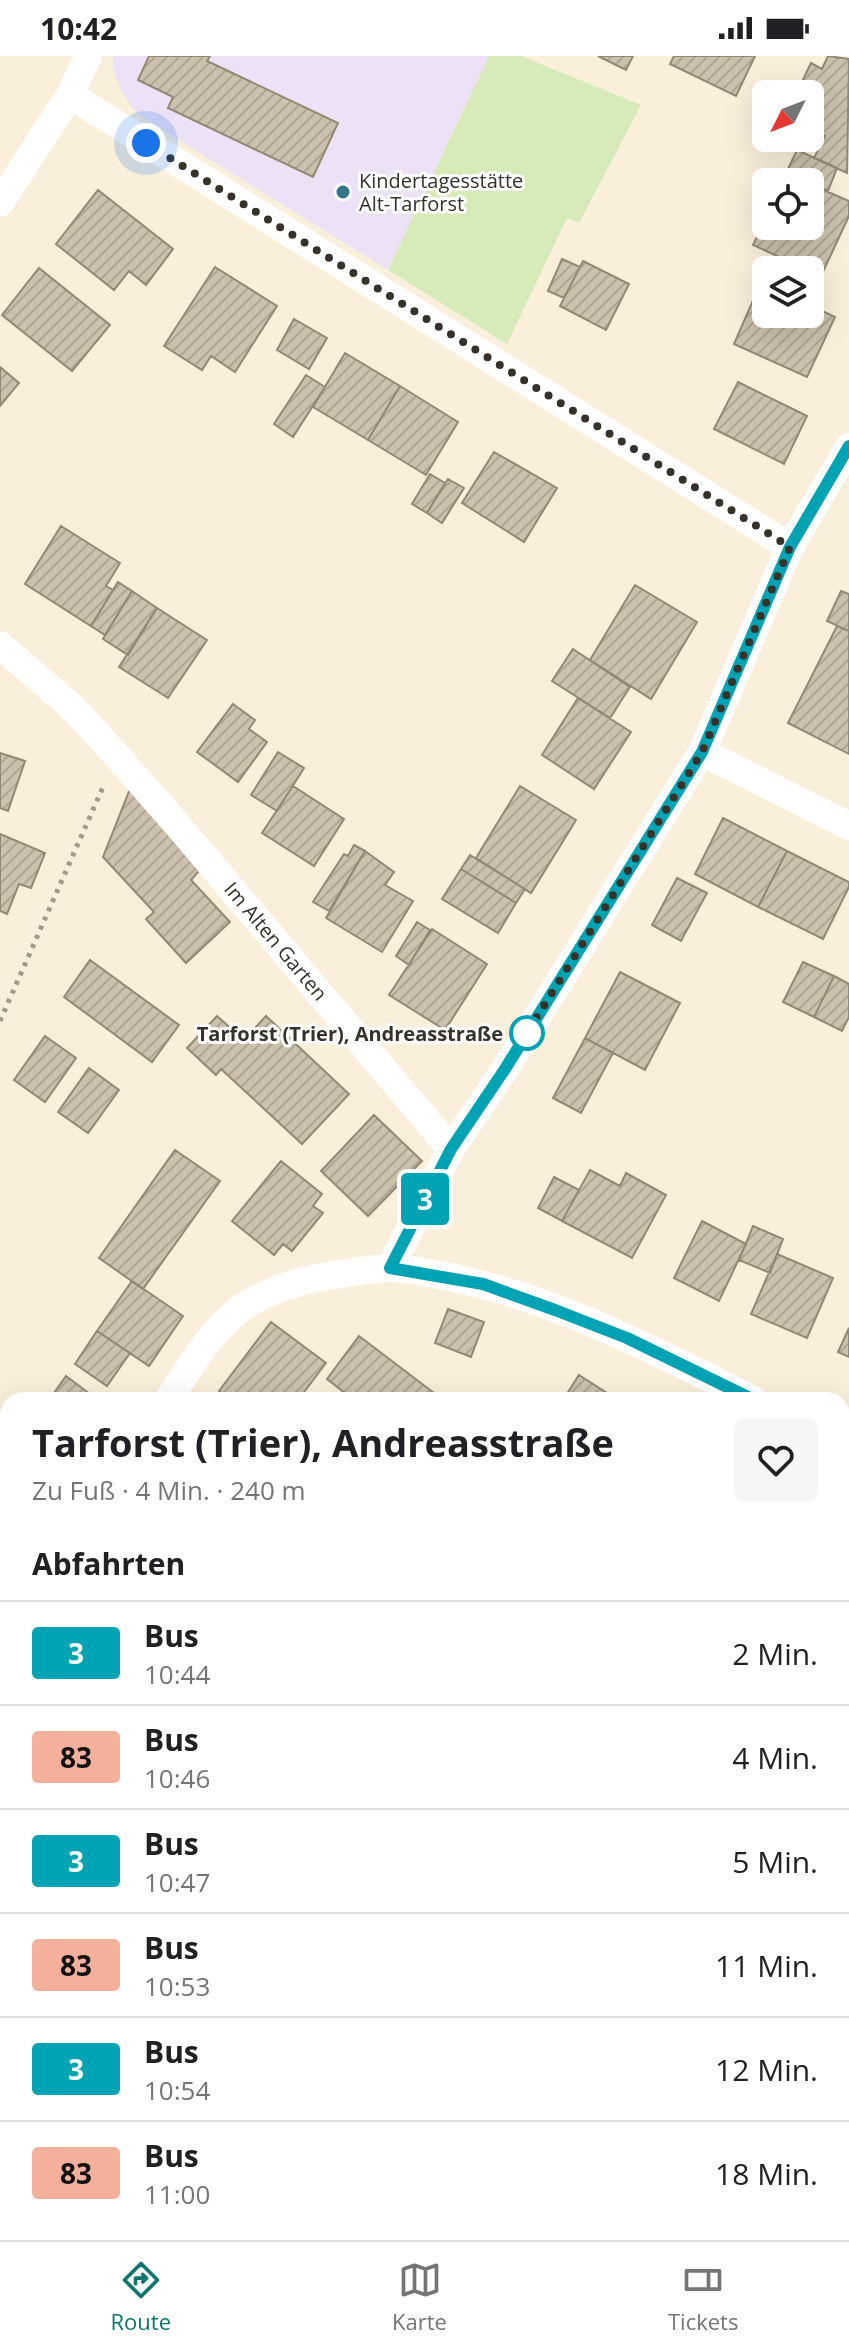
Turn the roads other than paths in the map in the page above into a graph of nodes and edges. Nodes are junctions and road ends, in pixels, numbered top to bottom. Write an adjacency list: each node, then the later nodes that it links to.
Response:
1 (88, 56): 2 (street)
2 (70, 95): 3 (street); 5 (street)
3 (0, 203)
4 (849, 447): 5 (street)
5 (790, 547): 7 (street)
6 (0, 645): 9 (street, Im Alten Garten)
7 (702, 752): 8 (street); 9 (street)
8 (849, 826)
9 (451, 1149): 10 (street)
10 (390, 1268): 11 (street); 12 (street)
11 (173, 1392)
12 (738, 1392)

